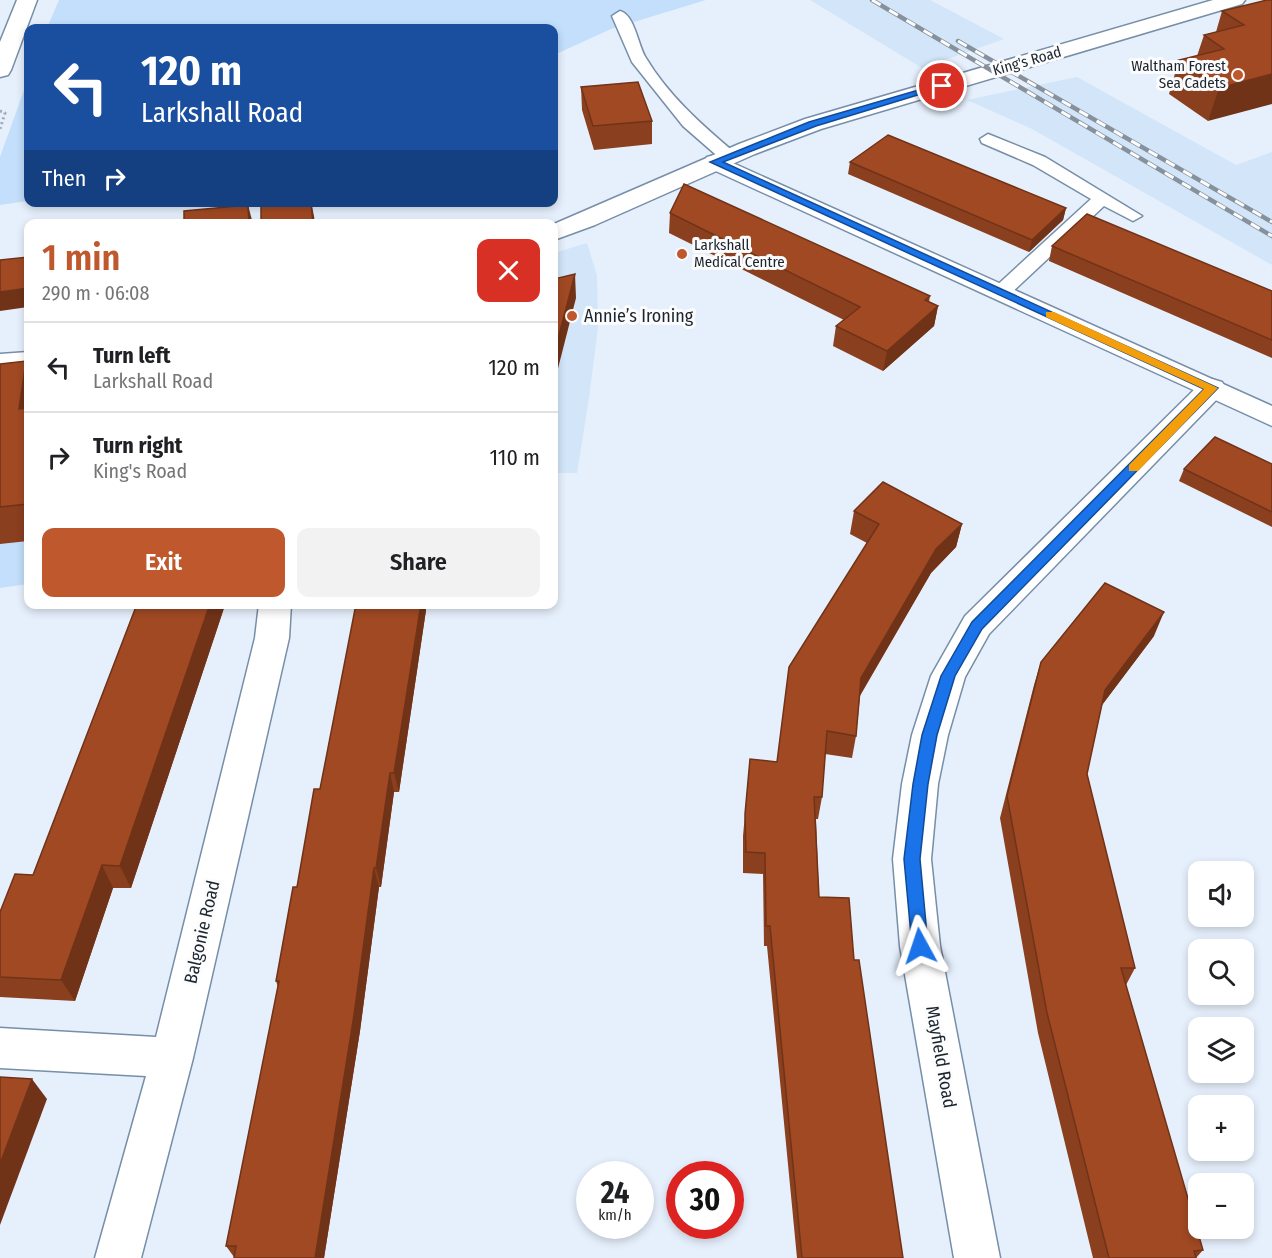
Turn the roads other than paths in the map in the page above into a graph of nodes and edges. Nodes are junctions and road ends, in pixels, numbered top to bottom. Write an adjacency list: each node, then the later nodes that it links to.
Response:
1 (27, 0): 4 (street)
2 (1235, 0): 6 (street, King's Road)
3 (620, 16): 6 (lane)
4 (0, 70)
5 (988, 139): 7 (lane)
6 (721, 159): 9 (street, King's Road); 10 (street)
7 (1102, 198): 8 (lane); 10 (lane)
8 (1132, 216)
9 (558, 231)
10 (1001, 292): 13 (street)
11 (24, 361): 12 (street)
12 (0, 363)
13 (1212, 388): 14 (street); 19 (street, Mayfield Road)
14 (1272, 417)
15 (275, 609): 17 (street, Balgonie Road)
16 (0, 1048): 17 (street)
17 (172, 1058): 18 (street, Balgonie Road)
18 (118, 1258)
19 (977, 1258)

